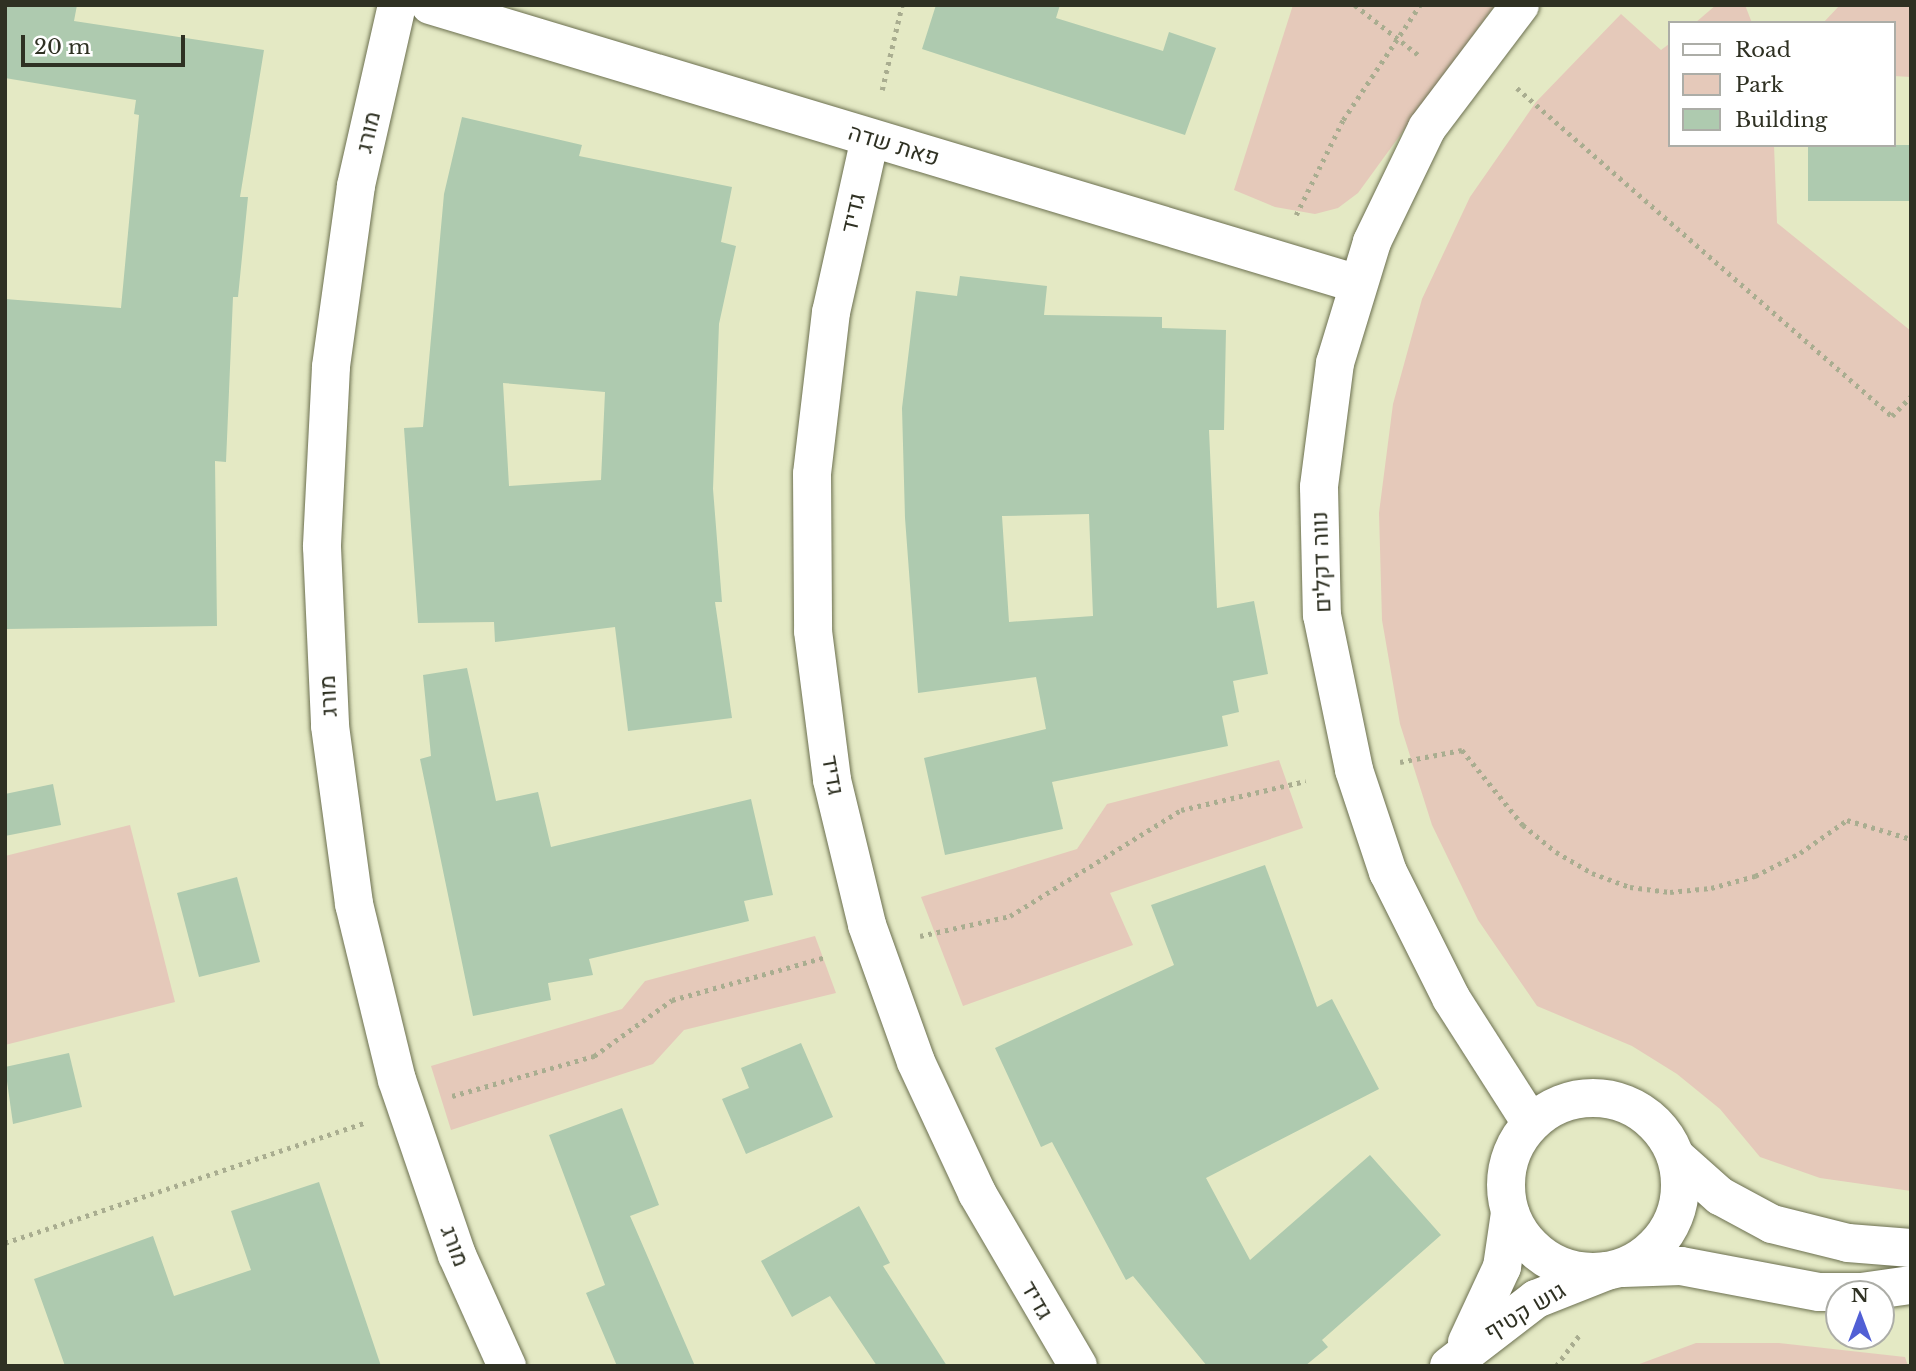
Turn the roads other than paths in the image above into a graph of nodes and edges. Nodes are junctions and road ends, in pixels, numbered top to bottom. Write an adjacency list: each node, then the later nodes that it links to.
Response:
1 (397, 5): 13 (street, מורג)
2 (430, 5): 4 (street, פאת שדה)
3 (1520, 5): 5 (street, נווה דקלים)
4 (870, 138): 5 (street, פאת שדה); 14 (street, גדיד)
5 (1359, 284): 6 (street, נווה דקלים)
6 (1531, 1123): 7 (street); 8 (street)
7 (1676, 1157): 9 (street); 10 (street)
8 (1510, 1213): 10 (street); 12 (street, גוש קטיף)
9 (1911, 1248)
10 (1614, 1269): 11 (street); 12 (street, גוש קטיף)
11 (1911, 1285)
12 (1450, 1365)
13 (506, 1366)
14 (1078, 1366)

